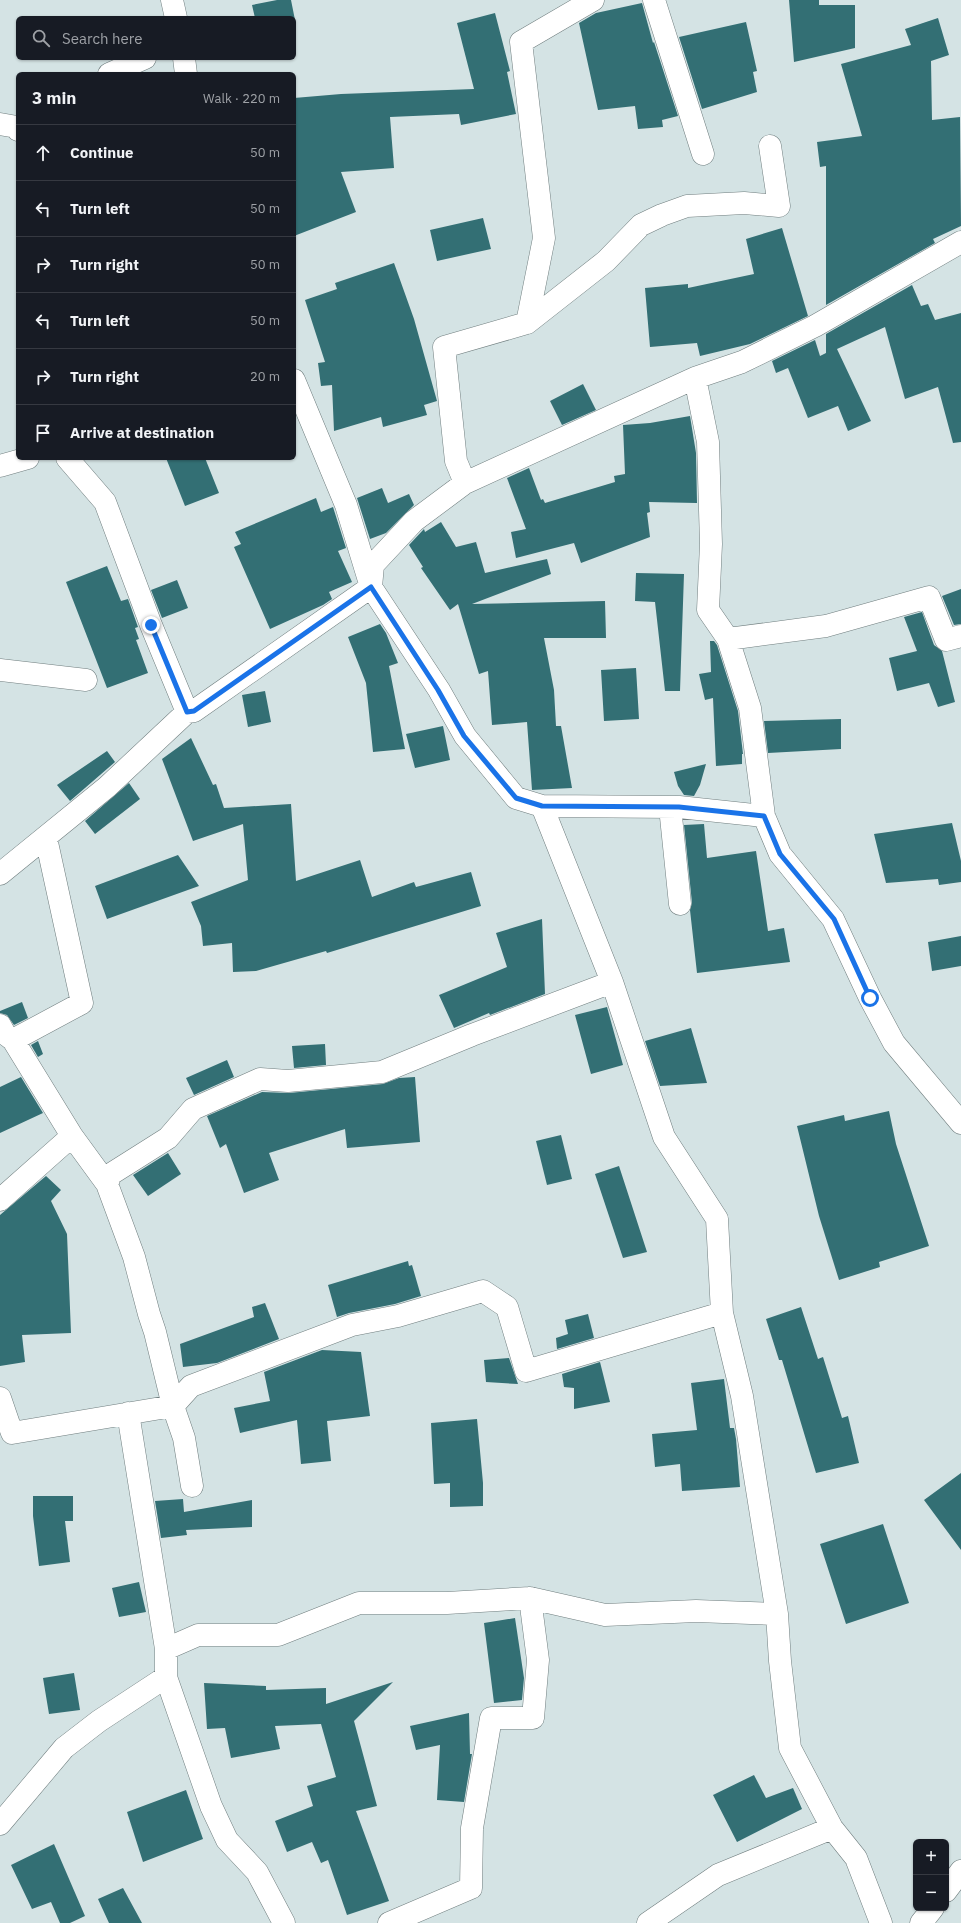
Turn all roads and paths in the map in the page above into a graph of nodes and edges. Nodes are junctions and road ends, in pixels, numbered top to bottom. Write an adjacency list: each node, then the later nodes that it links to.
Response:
1 (172, 0): 4 (street)
2 (593, 0): 14 (street)
3 (654, 0): 12 (street)
4 (176, 16)
5 (140, 60): 7 (street)
6 (184, 60): 8 (street)
7 (114, 72)
8 (186, 72)
9 (0, 124): 10 (street)
10 (16, 127)
11 (770, 146): 14 (street)
12 (703, 154)
13 (961, 242): 15 (street)
14 (527, 323): 20 (street)
15 (695, 378): 20 (street); 23 (street)
16 (296, 385): 21 (street)
17 (21, 460): 19 (street)
18 (69, 460): 26 (street)
19 (0, 466)
20 (464, 483): 21 (street)
21 (371, 587): 26 (street); 27 (street)
22 (961, 636): 23 (street)
23 (728, 639): 29 (street)
24 (0, 670): 25 (street)
25 (86, 680)
26 (187, 712): 30 (street)
27 (542, 806): 28 (street); 33 (street)
28 (670, 807): 29 (street); 32 (street)
29 (764, 816): 35 (street)
30 (46, 838): 31 (street); 34 (street)
31 (0, 874)
32 (680, 904)
33 (612, 982): 37 (street); 39 (street)
34 (7, 1033): 36 (street)
35 (961, 1123)
36 (72, 1136): 37 (street); 38 (street)
37 (107, 1184): 41 (street)
38 (0, 1200)
39 (722, 1312): 41 (street); 45 (street)
40 (0, 1398): 42 (street)
41 (173, 1406): 42 (street); 43 (street)
42 (128, 1414): 46 (street)
43 (192, 1486)
44 (530, 1598): 45 (street); 46 (street); 54 (street)
45 (777, 1614): 49 (street)
46 (166, 1649): 47 (street)
47 (166, 1677): 48 (street); 53 (street)
48 (0, 1824)
49 (832, 1828): 55 (street); 56 (street)
50 (961, 1871): 51 (street)
51 (949, 1887)
52 (931, 1911): 57 (street)
53 (284, 1923)
54 (389, 1923)
55 (648, 1923)
56 (881, 1923)
57 (921, 1923)

